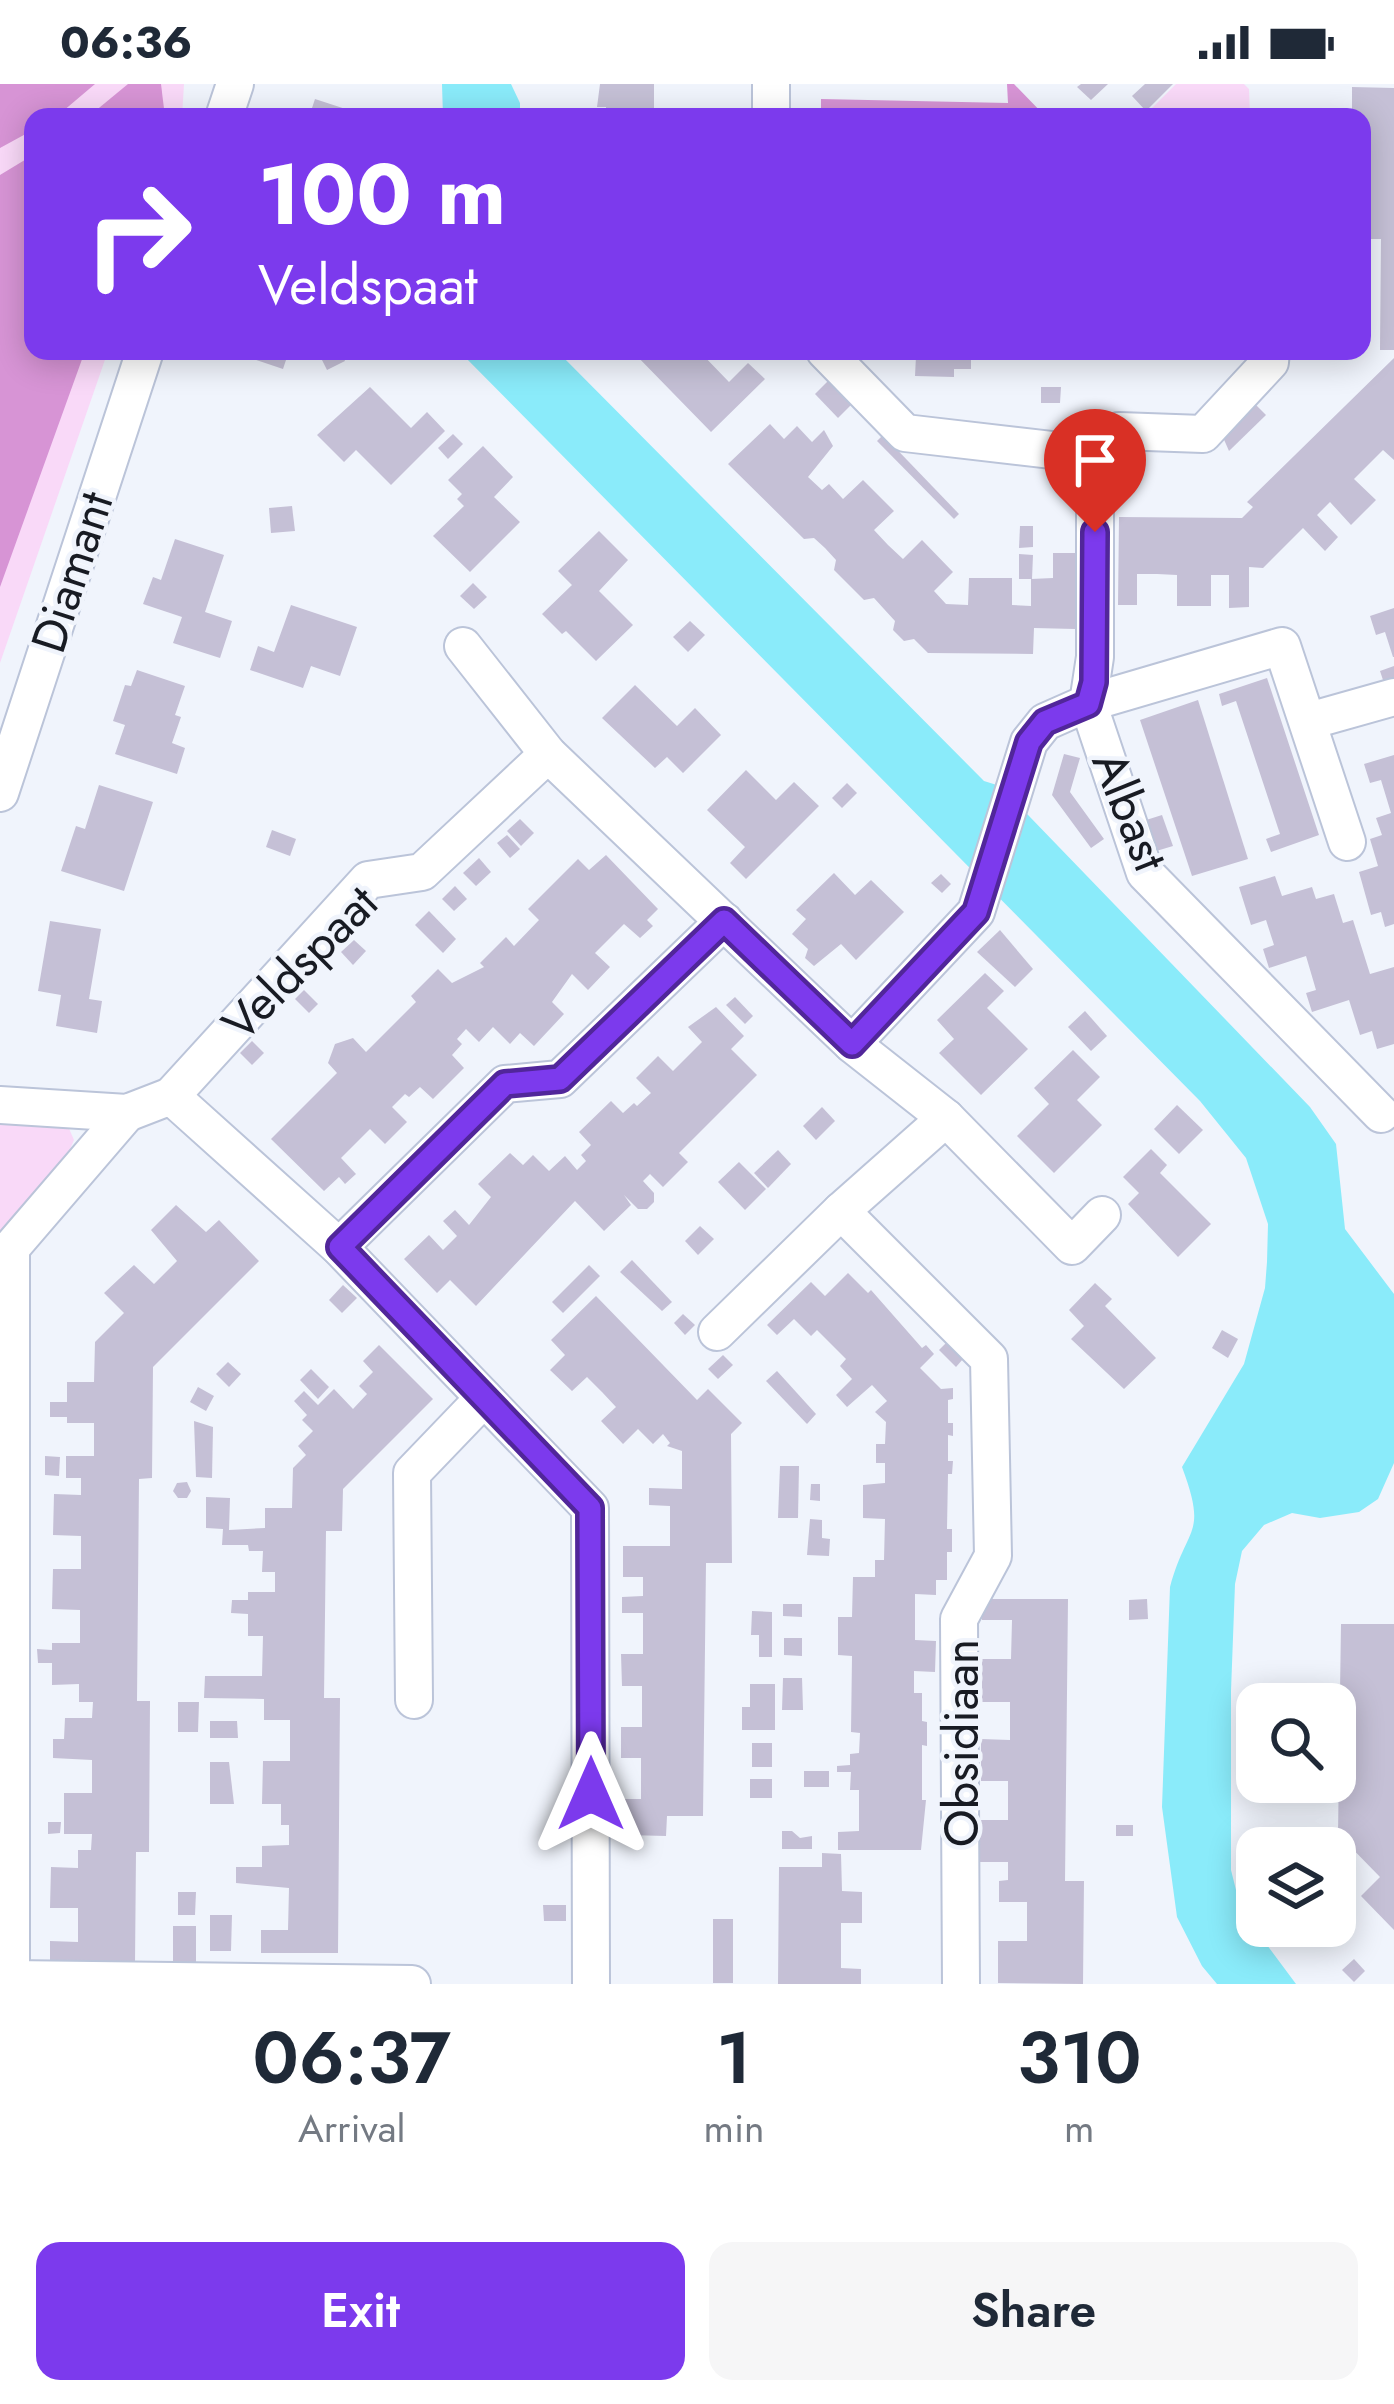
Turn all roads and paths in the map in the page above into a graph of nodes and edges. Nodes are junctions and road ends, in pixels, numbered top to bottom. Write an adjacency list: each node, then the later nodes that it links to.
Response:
1 (142, 360): 10 (street, Diamant)
2 (834, 360): 4 (street)
3 (1270, 360): 4 (street)
4 (1095, 454): 7 (street)
5 (464, 646): 9 (street)
6 (1394, 697): 8 (street)
7 (1088, 704): 8 (street, Albast); 13 (street); 17 (street, Albast)
8 (1309, 721): 11 (street, Albast)
9 (548, 754): 12 (street); 14 (street, Veldspaat)
10 (0, 793)
11 (1347, 842)
12 (724, 921): 13 (street); 21 (street)
13 (852, 1044): 18 (street)
14 (171, 1096): 16 (street); 21 (street)
15 (0, 1106): 16 (street)
16 (127, 1113): 25 (street)
17 (1381, 1114)
18 (946, 1118): 19 (street); 20 (street)
19 (842, 1211): 22 (street); 28 (street, Obsidiaan)
20 (1102, 1215)
21 (340, 1247): 23 (street)
22 (717, 1332)
23 (484, 1398): 24 (street); 27 (street)
24 (414, 1700)
25 (6, 1982): 26 (street)
26 (412, 1984)
27 (591, 1984)
28 (961, 1984)

